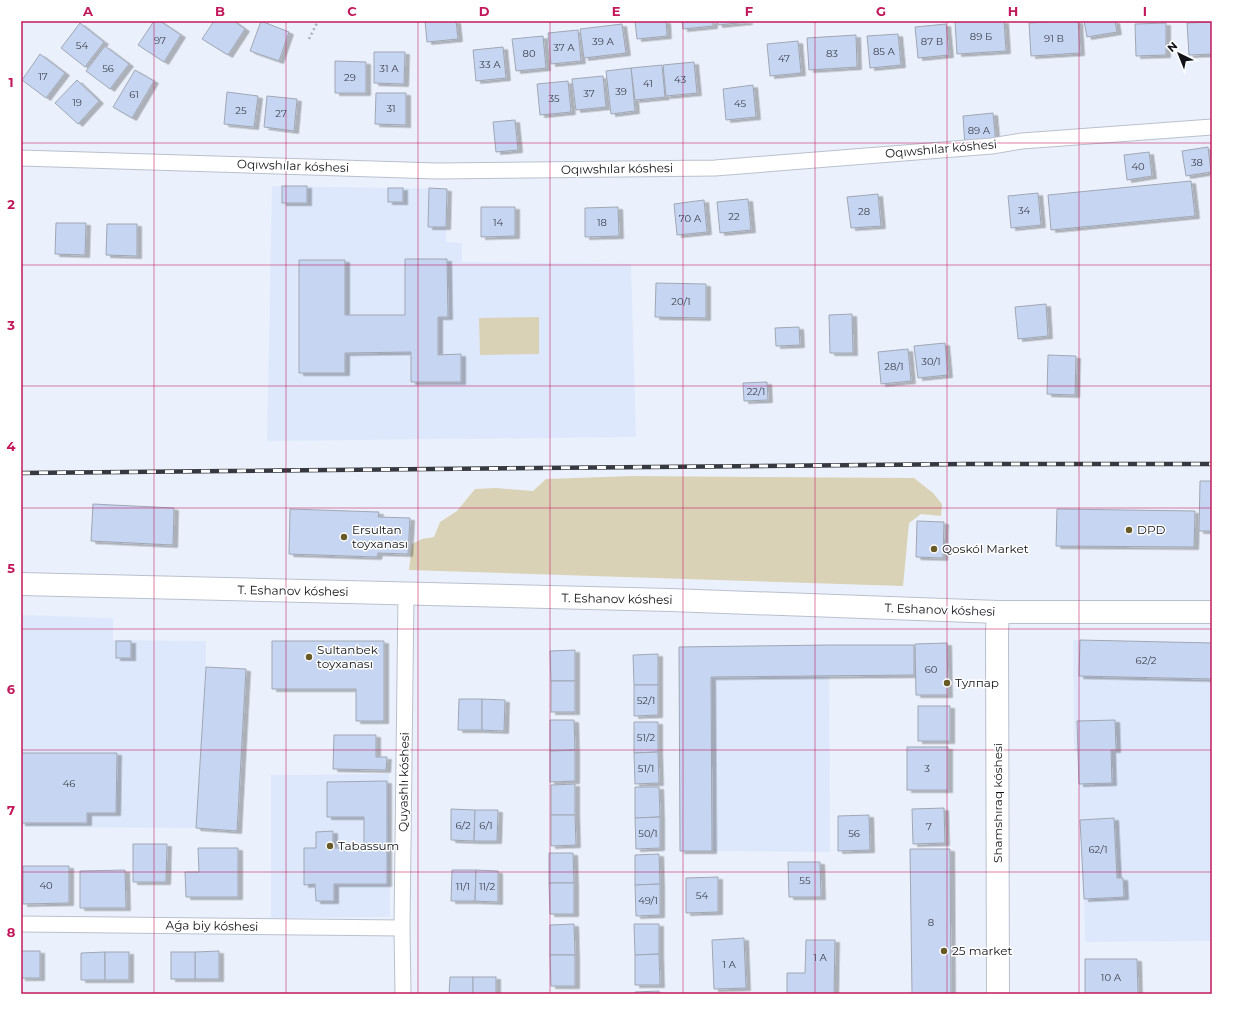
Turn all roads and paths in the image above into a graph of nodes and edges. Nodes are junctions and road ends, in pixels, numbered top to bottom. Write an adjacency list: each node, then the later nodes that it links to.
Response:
1 (318, 21): 2 (path)
2 (309, 39)
3 (1212, 127): 4 (street, Oqıwshılar kóshesi)
4 (21, 158)
5 (21, 584): 6 (main road, T. Eshanov kóshesi)
6 (406, 594): 7 (main road, T. Eshanov kóshesi); 10 (street, Quyashlı kóshesi)
7 (998, 612): 8 (main road, T. Eshanov kóshesi); 12 (main road, Shamshıraq kóshesi)
8 (1212, 612)
9 (21, 924): 10 (street, Aǵa biy kóshesi)
10 (402, 928): 11 (street, Quyashlı kóshesi)
11 (403, 994)
12 (998, 994)

